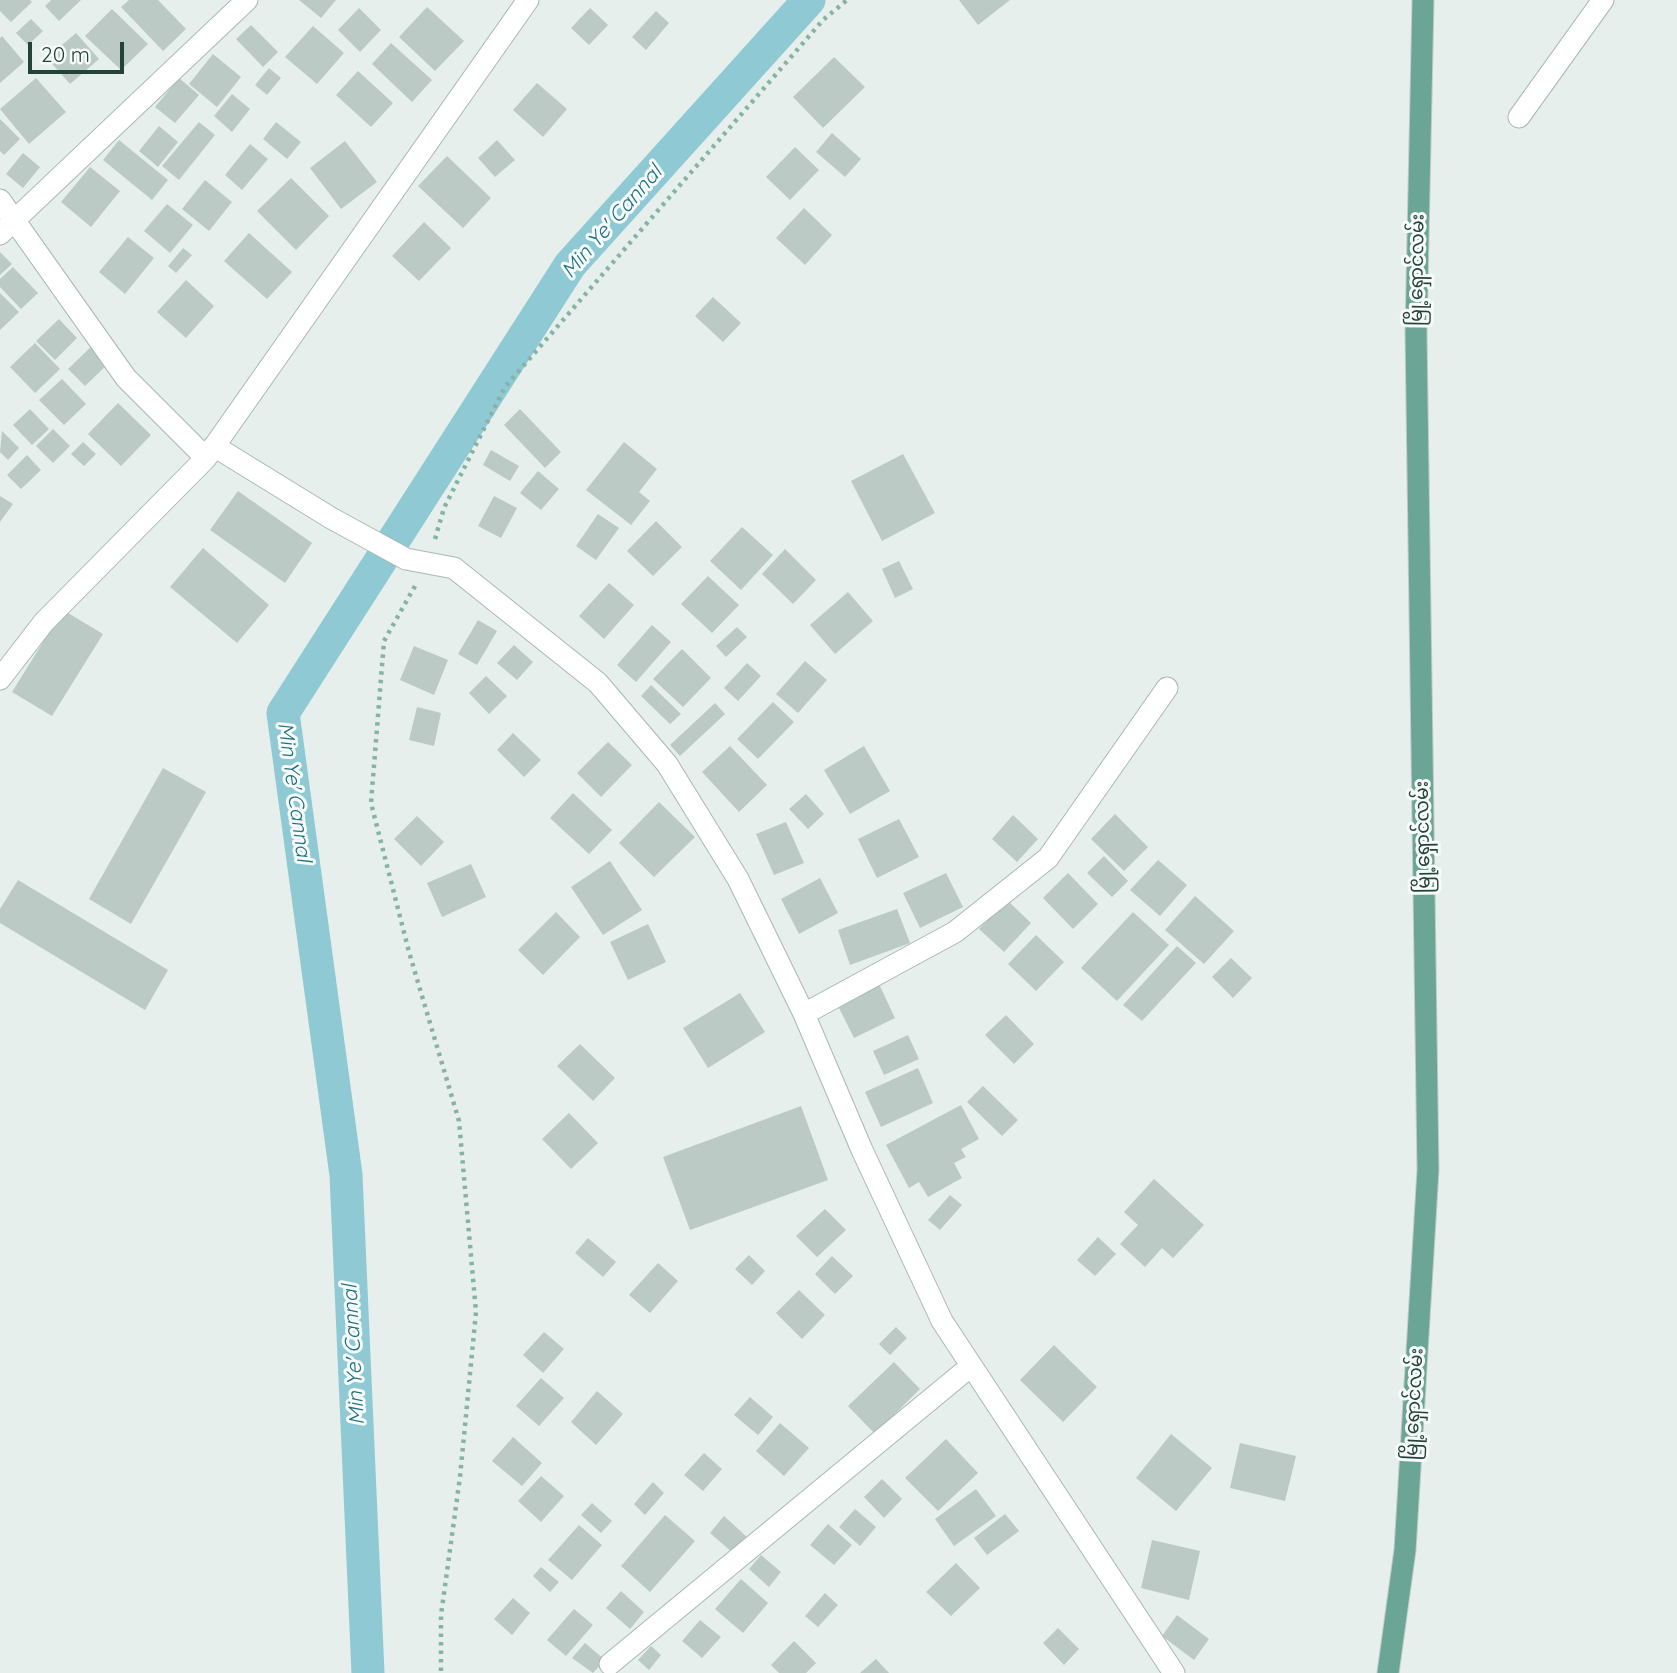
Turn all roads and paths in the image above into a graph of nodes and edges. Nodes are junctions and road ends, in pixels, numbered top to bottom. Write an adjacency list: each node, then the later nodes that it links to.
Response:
1 (247, 0): 8 (street)
2 (528, 0): 9 (street)
3 (847, 0): 10 (path)
4 (1423, 0): 18 (main road, မြို့ရှောင်လမ်း)
5 (1603, 0): 6 (street)
6 (1519, 117)
7 (0, 200): 8 (street)
8 (7, 227): 9 (street)
9 (210, 452): 10 (street); 11 (street)
10 (428, 563): 13 (street); 16 (path)
11 (0, 679)
12 (1167, 688): 13 (street)
13 (804, 1014): 14 (street)
14 (971, 1366): 15 (street); 17 (street)
15 (610, 1664)
16 (441, 1673)
17 (1174, 1673)
18 (1388, 1673)

